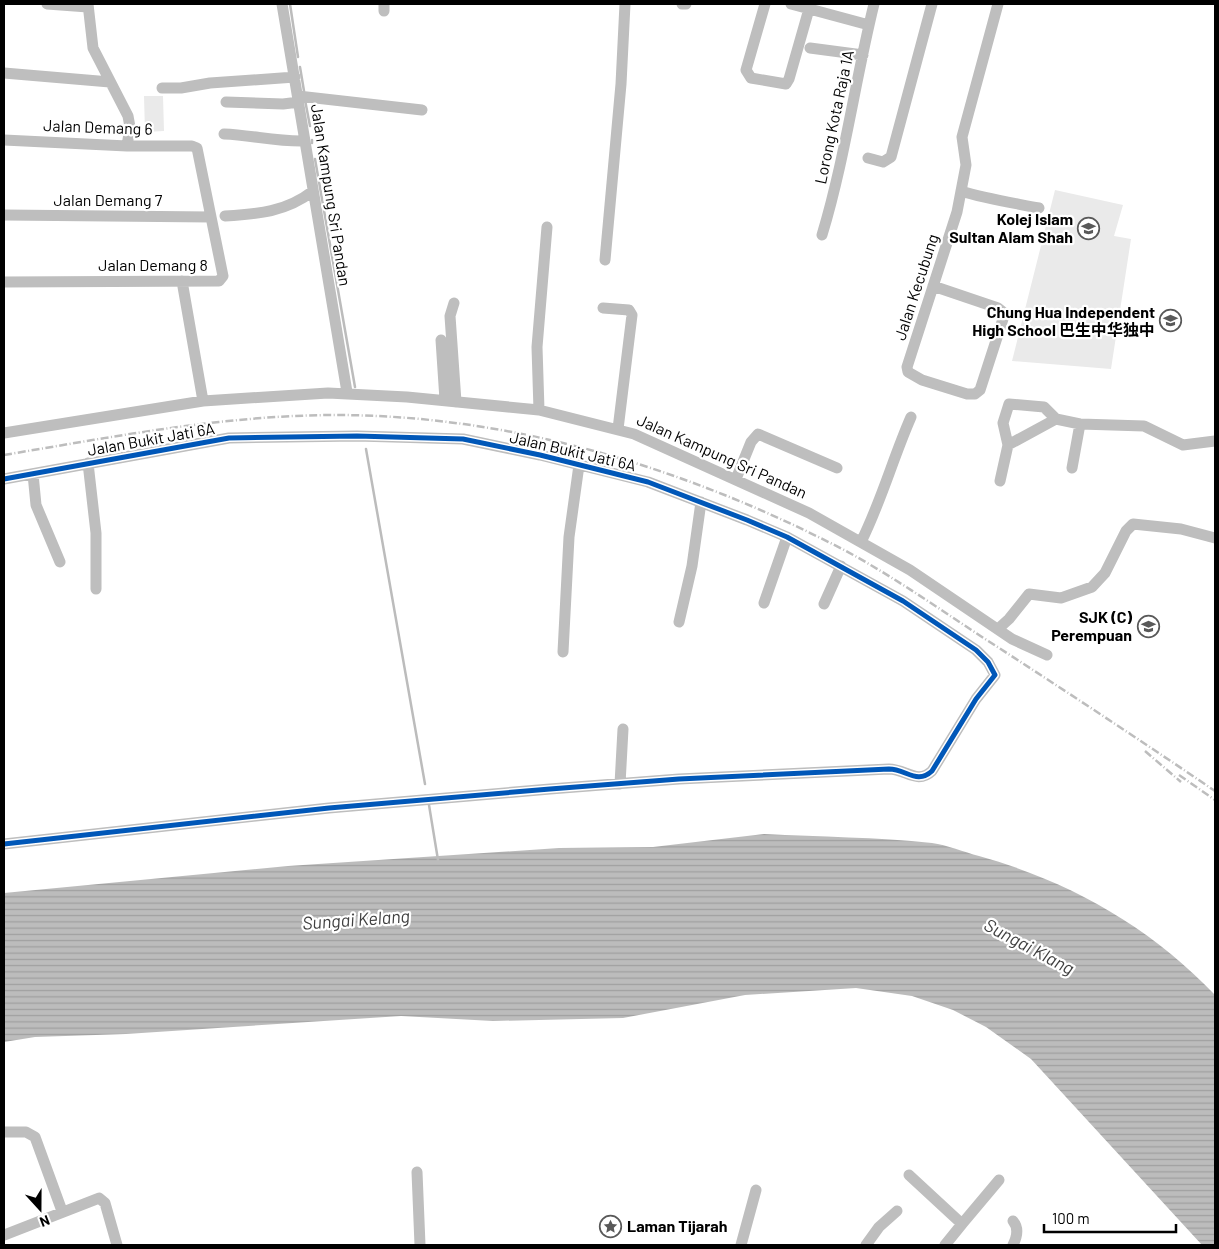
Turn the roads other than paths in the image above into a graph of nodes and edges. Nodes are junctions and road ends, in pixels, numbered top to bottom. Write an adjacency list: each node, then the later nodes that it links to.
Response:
1 (47, 4): 9 (street)
2 (282, 4): 15 (street, Jalan Kampung Sri Pandan)
3 (625, 4): 35 (street)
4 (765, 4): 10 (street)
5 (792, 4): 10 (street)
6 (874, 4): 11 (street, Lorong Kota Raja 1A)
7 (932, 4): 26 (street)
8 (998, 4): 28 (street, Jalan Kecubung)
9 (88, 5): 16 (street)
10 (809, 9): 11 (street)
11 (869, 25): 13 (street, Lorong Kota Raja 1A)
12 (810, 48): 13 (street)
13 (863, 55): 34 (street, Lorong Kota Raja 1A)
14 (4, 74): 16 (street)
15 (295, 77): 17 (street); 18 (street, Jalan Kampung Sri Pandan)
16 (110, 82): 24 (street)
17 (162, 88)
18 (298, 99): 19 (street); 20 (street); 23 (street, Jalan Kampung Sri Pandan)
19 (226, 102)
20 (422, 110)
21 (224, 134): 23 (street)
22 (4, 140): 24 (street, Jalan Demang 6)
23 (305, 142): 27 (street, Jalan Kampung Sri Pandan)
24 (127, 146): 25 (street, Jalan Demang 6)
25 (192, 146): 31 (street, Jalan Demang 8)
26 (868, 158)
27 (314, 191): 32 (street); 42 (street, Jalan Kampung Sri Pandan)
28 (961, 191): 29 (street); 38 (street, Jalan Kecubung)
29 (1039, 208)
30 (4, 215): 31 (street, Jalan Demang 7)
31 (211, 216): 36 (street, Jalan Demang 8)
32 (225, 216)
33 (546, 227): 45 (street)
34 (822, 235)
35 (605, 260)
36 (182, 281): 37 (street, Jalan Demang 8); 43 (street)
37 (4, 282)
38 (933, 286): 38 (street, Jalan Kecubung)
39 (454, 303): 44 (street)
40 (603, 308): 49 (street)
41 (441, 340): 44 (street)
42 (347, 392): 43 (street, Jalan Kampung Sri Pandan); 44 (street, Jalan Kampung Sri Pandan)
43 (203, 401): 50 (street, Jalan Kampung Sri Pandan)
44 (451, 401): 45 (street, Jalan Kampung Sri Pandan)
45 (538, 410): 49 (street, Jalan Kampung Sri Pandan)
46 (911, 417): 64 (street)
47 (1056, 419): 48 (street); 52 (street); 52 (street)
48 (1080, 424): 51 (street); 56 (street)
49 (618, 429): 59 (street, Jalan Kampung Sri Pandan)
50 (4, 434)
51 (1215, 441)
52 (1008, 445): 60 (street)
53 (88, 463): 54 (street, Jalan Bukit Jati 6A); 57 (street, Jalan Bukit Jati 6A); 67 (street)
54 (579, 465): 61 (street, Jalan Bukit Jati 6A); 72 (street)
55 (837, 468): 59 (street)
56 (1072, 468)
57 (33, 474): 58 (street, Jalan Bukit Jati 6A); 65 (street)
58 (4, 479)
59 (736, 479): 64 (street, Jalan Kampung Sri Pandan)
60 (1000, 481)
61 (701, 502): 62 (street, Jalan Bukit Jati 6A); 70 (street)
62 (787, 537): 66 (street, Jalan Bukit Jati 6A); 68 (street)
63 (1215, 538): 71 (street)
64 (861, 542): 71 (street, Jalan Kampung Sri Pandan)
65 (60, 562)
66 (841, 566): 69 (street); 75 (street, Jalan Bukit Jati 6A)
67 (96, 590)
68 (764, 603)
69 (824, 604)
70 (679, 622)
71 (998, 629): 73 (street, Jalan Kampung Sri Pandan)
72 (563, 652)
73 (1047, 654)
74 (623, 729): 75 (street)
75 (620, 784): 76 (street)
76 (4, 844)
77 (4, 1132): 82 (street)
78 (417, 1172): 88 (street)
79 (909, 1176): 85 (street)
80 (999, 1180): 85 (street)
81 (756, 1190): 89 (street)
82 (62, 1211): 86 (street); 87 (street)
83 (897, 1211): 90 (street)
84 (1013, 1221): 92 (street)
85 (962, 1224): 91 (street)
86 (4, 1235)
87 (117, 1245)
88 (420, 1245)
89 (741, 1245)
90 (866, 1245)
91 (945, 1245)
92 (1013, 1245)

